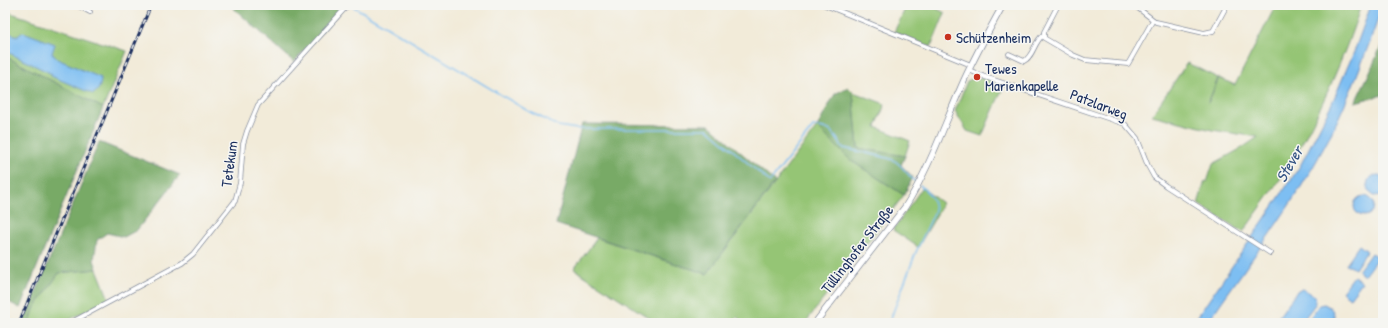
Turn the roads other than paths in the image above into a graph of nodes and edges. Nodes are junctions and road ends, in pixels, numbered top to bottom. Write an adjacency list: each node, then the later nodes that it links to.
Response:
1 (77, 5): 8 (street)
2 (348, 5): 14 (street, Tetekum)
3 (826, 5): 12 (street)
4 (1002, 5): 12 (main road)
5 (1058, 5): 10 (street)
6 (1134, 5): 9 (street)
7 (1227, 5): 9 (street)
8 (90, 12)
9 (1153, 20): 10 (street)
10 (1043, 35): 11 (street)
11 (1009, 54)
12 (970, 67): 13 (street, Patzlarweg); 15 (main road, Tüllinghofer Straße)
13 (1268, 252)
14 (70, 323)
15 (815, 323)

